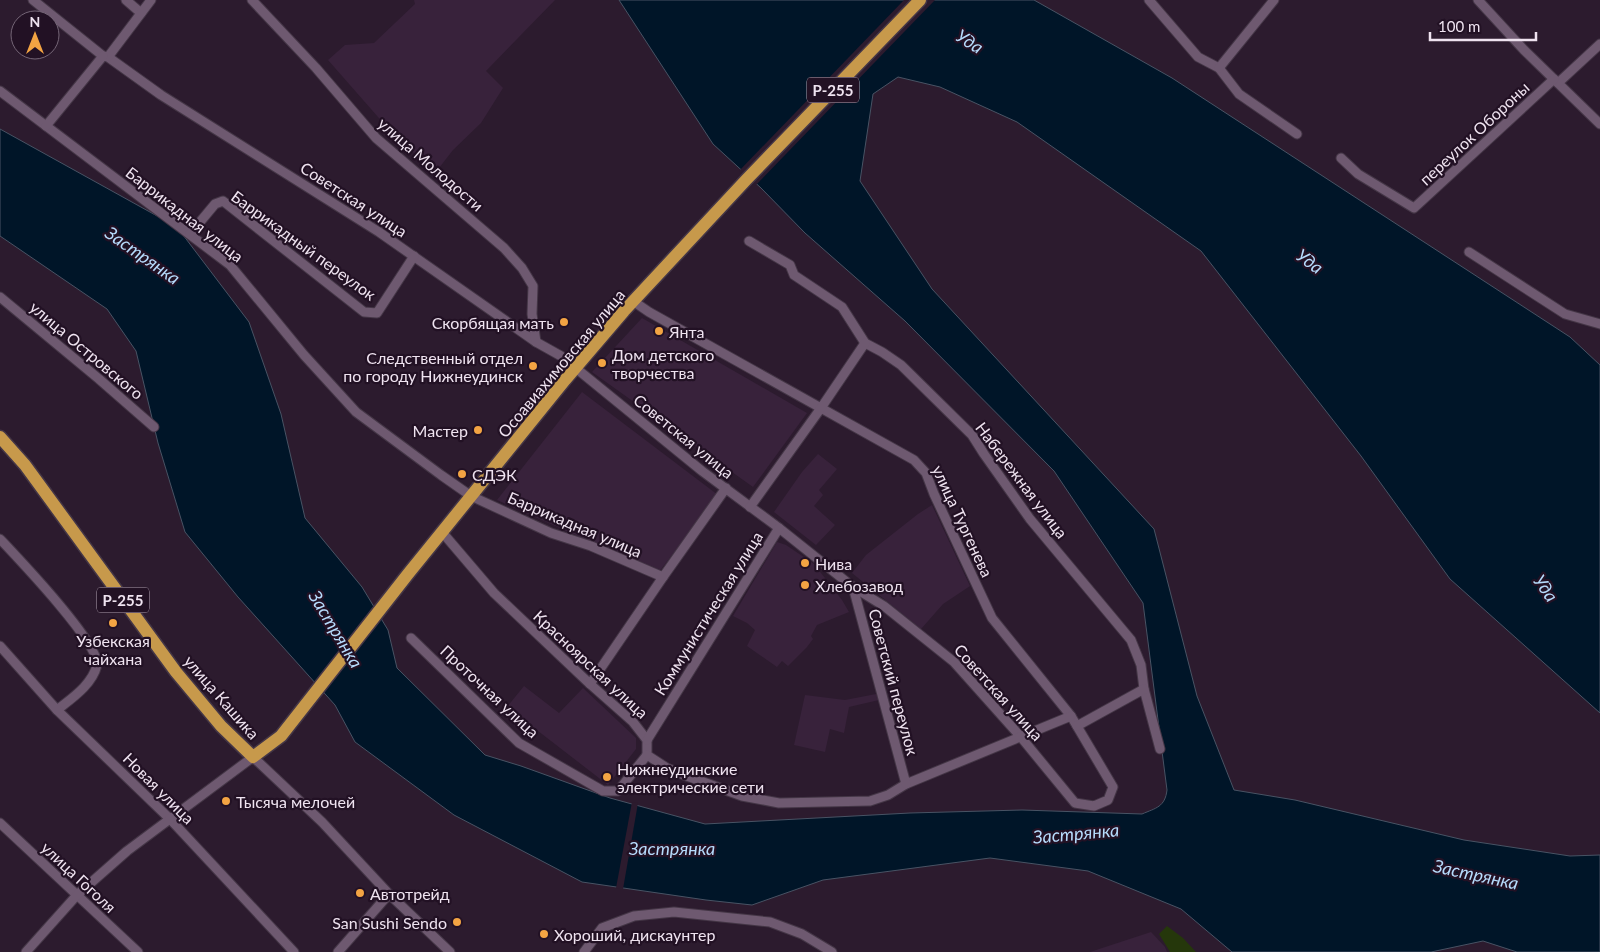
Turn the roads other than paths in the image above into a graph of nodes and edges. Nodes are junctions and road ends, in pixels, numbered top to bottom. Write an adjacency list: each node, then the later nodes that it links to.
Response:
1 (34, 0): 11 (street, Советская улица)
2 (126, 0): 9 (street)
3 (151, 0): 9 (street)
4 (252, 0): 26 (street, улица Молодости)
5 (920, 0): 24 (highway, Осоавиахимовская улица / Р-255)
6 (1149, 0): 12 (street)
7 (1274, 0): 12 (street)
8 (1478, 0): 13 (street)
9 (141, 13): 11 (street)
10 (1600, 44): 13 (street, переулок Обороны)
11 (106, 56): 16 (street); 22 (street, Советская улица)
12 (1219, 68): 17 (street)
13 (1556, 81): 15 (street); 18 (street, переулок Обороны)
14 (0, 91): 16 (street, Баррикадная улица)
15 (1600, 124)
16 (46, 126): 19 (street, Баррикадная улица)
17 (1297, 134)
18 (1341, 158)
19 (190, 234): 22 (street, Баррикадный переулок); 33 (street, Баррикадная улица)
20 (749, 241): 27 (street, Набережная улица)
21 (1469, 252): 25 (street)
22 (414, 256): 26 (street, Советская улица)
23 (0, 297): 30 (street, улица Островского)
24 (634, 301): 28 (highway, Осоавиахимовская улица / Р-255); 29 (street, улица Тургенева)
25 (1600, 324)
26 (536, 342): 28 (street, Советская улица)
27 (865, 343): 29 (street); 43 (street, Набережная улица)
28 (576, 368): 32 (street, Советская улица); 33 (highway, Осоавиахимовская улица / Р-255)
29 (821, 408): 34 (street); 45 (street, улица Тургенева)
30 (154, 427)
31 (0, 437): 51 (highway, улица Кашика / Р-255)
32 (726, 488): 34 (street, Советская улица); 38 (street)
33 (471, 496): 36 (highway, Осоавиахимовская улица / Р-255); 38 (street, Баррикадная улица)
34 (750, 507): 35 (street, Советская улица)
35 (779, 528): 39 (street, Советская улица); 48 (street, Коммунистическая улица)
36 (442, 532): 42 (street, Красноярская улица); 51 (highway, Осоавиахимовская улица / Р-255)
37 (0, 539): 44 (street)
38 (663, 577): 42 (street)
39 (853, 587): 47 (street, Советская улица); 52 (street, Советский переулок)
40 (412, 638): 50 (street, Проточная улица)
41 (0, 646): 44 (street, Новая улица)
42 (590, 684): 48 (street, Красноярская улица)
43 (1144, 689): 46 (street); 49 (street, Набережная улица)
44 (57, 710): 54 (street, Новая улица)
45 (1070, 716): 46 (street, улица Тургенева); 47 (street)
46 (1077, 726): 53 (street, улица Тургенева)
47 (1020, 736): 52 (street); 53 (street, Советская улица)
48 (647, 740): 50 (street, Красноярская улица)
49 (1160, 749)
50 (647, 755): 52 (street)
51 (253, 757): 54 (street); 56 (street, улица Кашика)
52 (906, 784)
53 (1075, 803)
54 (170, 819): 57 (street); 60 (street, Новая улица)
55 (0, 823): 57 (street, улица Гоголя)
56 (389, 894): 61 (street); 62 (street, улица Кашика)
57 (77, 895): 58 (street); 59 (street, улица Гоголя)
58 (26, 952)
59 (138, 952)
60 (294, 952)
61 (338, 952)
62 (450, 952)
63 (584, 952): 64 (street)
64 (832, 952)

